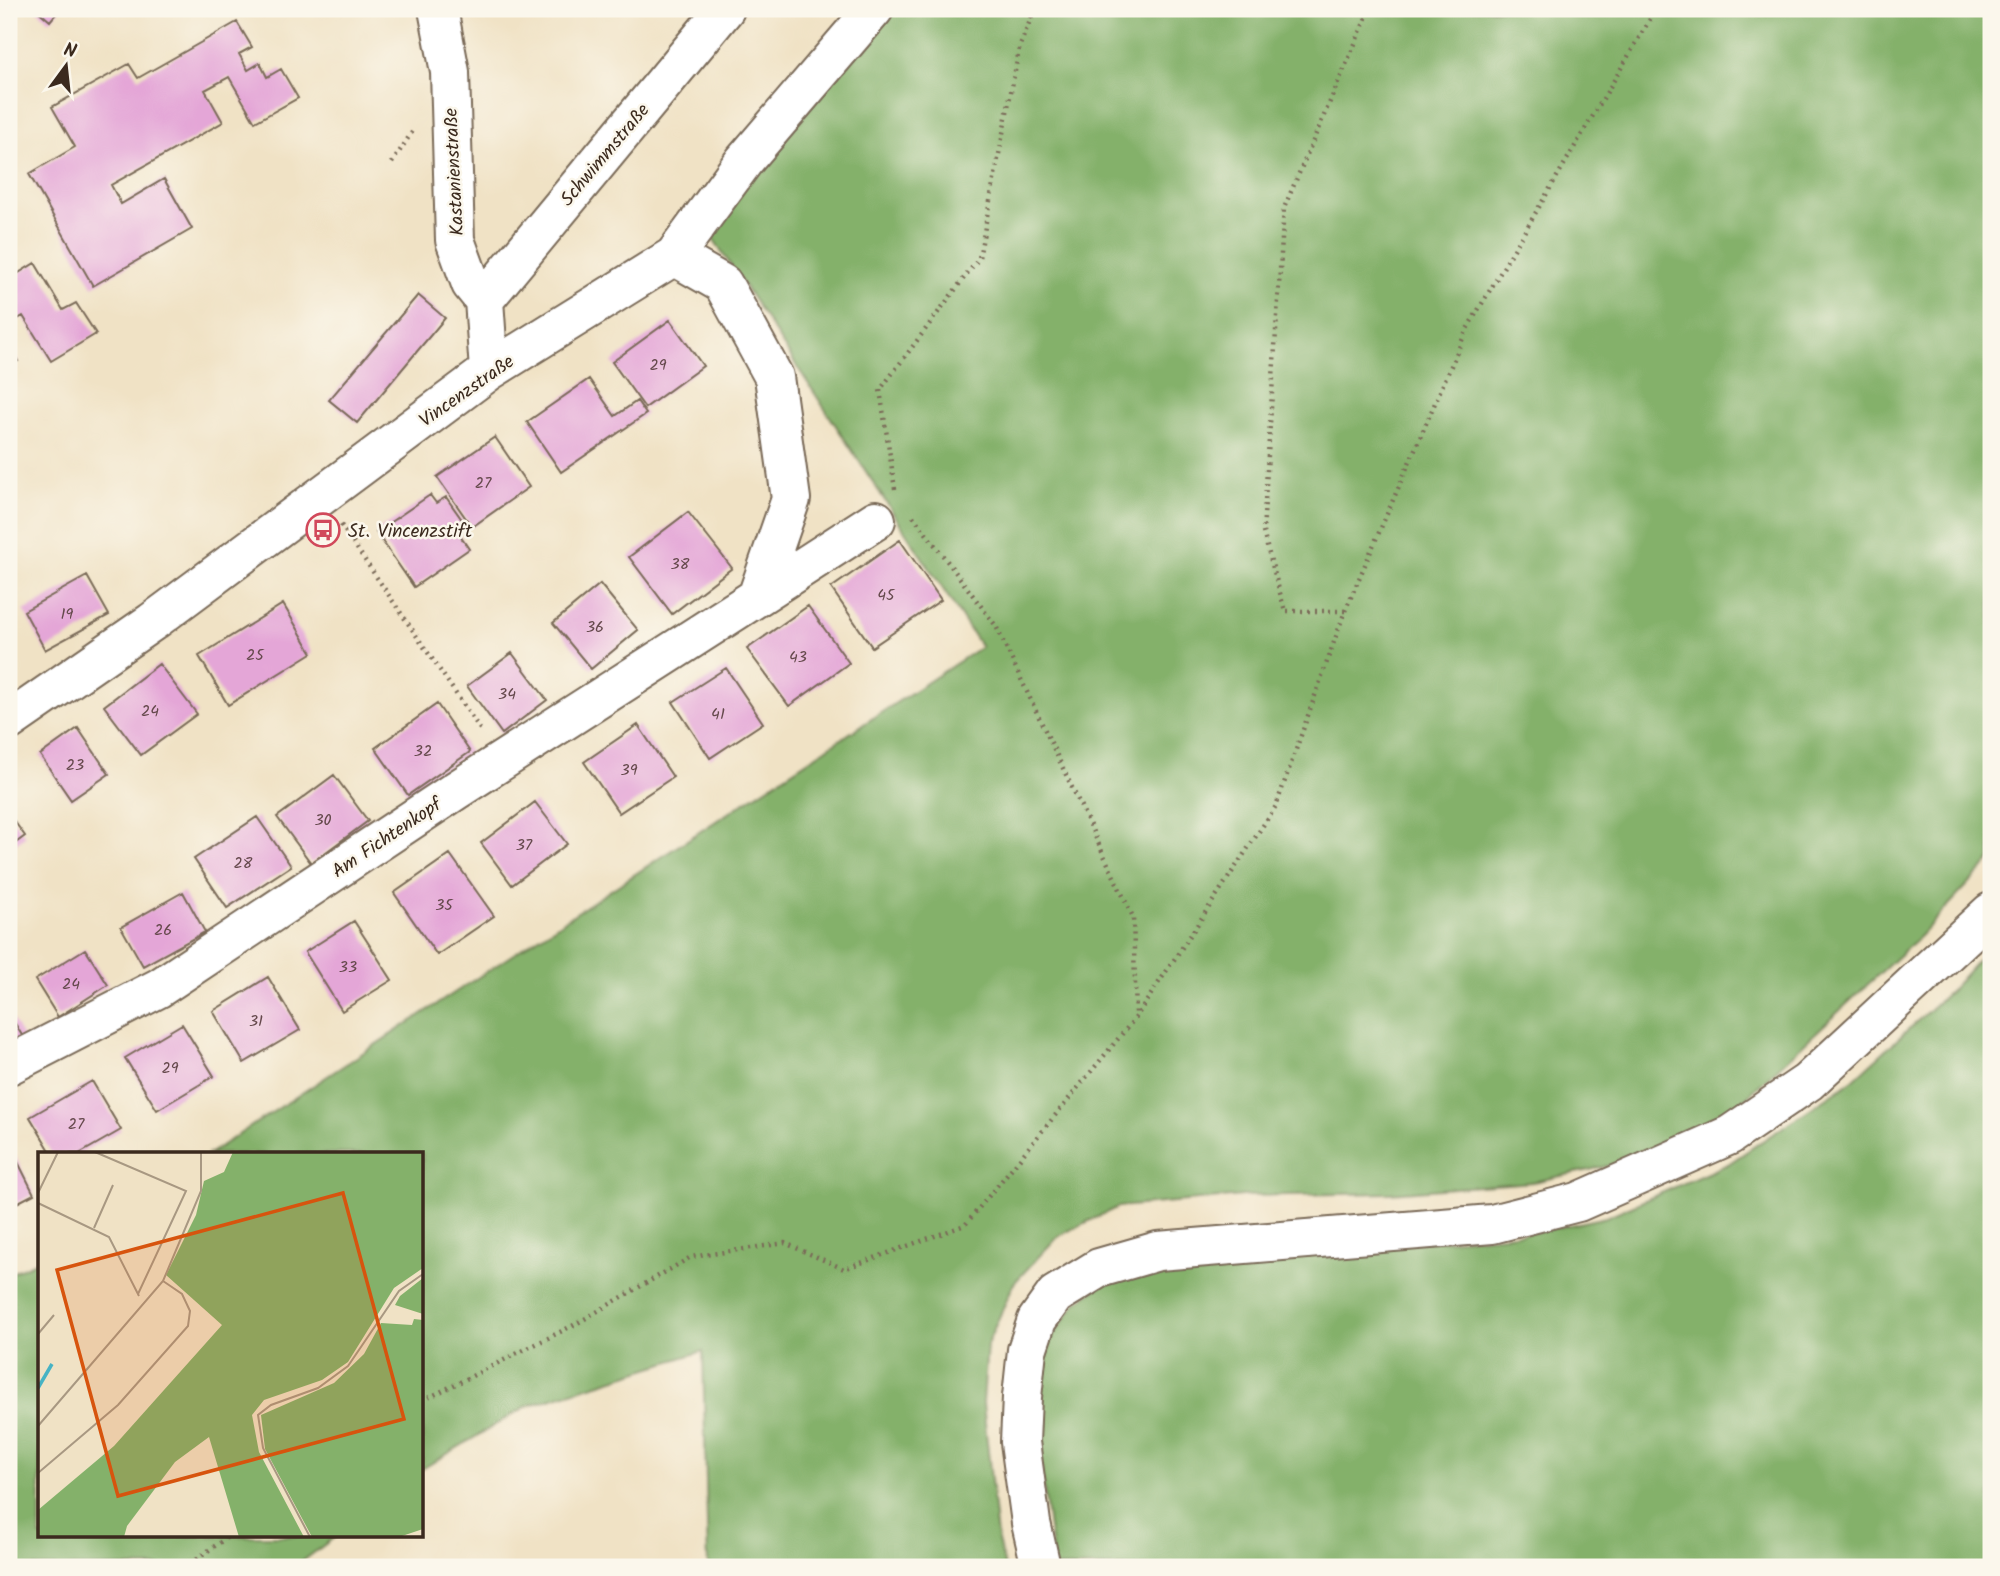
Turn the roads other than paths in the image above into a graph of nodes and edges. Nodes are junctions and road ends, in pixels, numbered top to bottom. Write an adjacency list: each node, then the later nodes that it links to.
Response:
1 (438, 9): 5 (street, Kastanienstraße)
2 (725, 9): 5 (street, Schwimmstraße)
3 (874, 9): 4 (street, Vincenzstraße)
4 (674, 256): 6 (street, Vincenzstraße); 8 (street)
5 (484, 300): 6 (street, Kastanienstraße)
6 (489, 371): 9 (street, Vincenzstraße)
7 (892, 506): 8 (street, Am Fichtenkopf)
8 (757, 597): 11 (street, Am Fichtenkopf)
9 (9, 722)
10 (1991, 912): 12 (street)
11 (9, 1065)
12 (1041, 1567)

